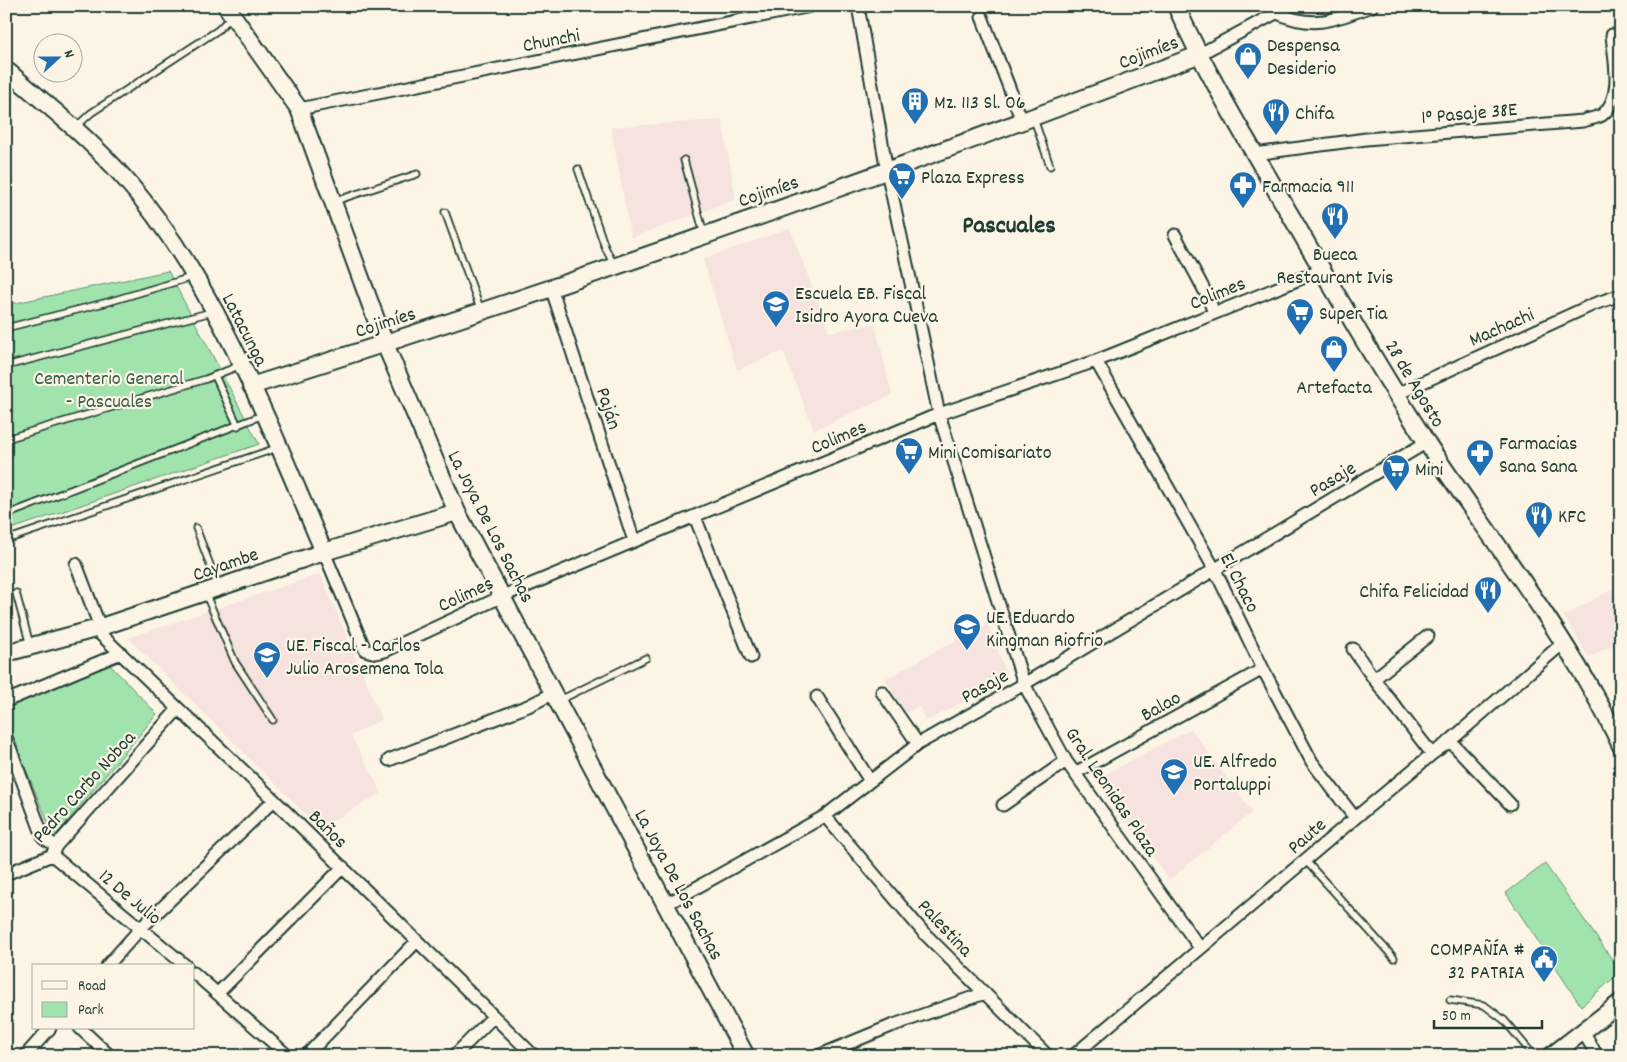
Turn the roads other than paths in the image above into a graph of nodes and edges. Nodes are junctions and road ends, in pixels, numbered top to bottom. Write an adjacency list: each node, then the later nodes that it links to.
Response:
1 (810, 6): 12 (street, Chunchi)
2 (858, 6): 19 (street, Gral. Leonidas Plaza)
3 (1176, 6): 10 (street, 28 de Agosto)
4 (1289, 6): 7 (street, Cojimíes)
5 (1372, 6): 7 (street)
6 (229, 11): 12 (street, La Joya De Los Sachas); 14 (lane)
7 (1277, 13): 10 (street, Cojimíes)
8 (982, 17): 13 (street)
9 (1612, 35): 15 (street, 1° Pasaje 38E)
10 (1198, 54): 13 (street, Cojimíes); 15 (street, 28 de Agosto)
11 (6, 70): 14 (street, Latacunga)
12 (299, 109): 21 (street, La Joya De Los Sachas)
13 (1027, 119): 17 (lane); 19 (street, Cojimíes)
14 (75, 128): 27 (street, Latacunga)
15 (1255, 154): 26 (street, 28 de Agosto)
16 (684, 160): 23 (lane)
17 (1050, 166)
18 (578, 169): 25 (lane)
19 (887, 171): 23 (street, Cojimíes); 41 (street, Gral. Leonidas Plaza)
20 (417, 174): 21 (lane)
21 (334, 201): 34 (street, La Joya De Los Sachas)
22 (446, 212): 30 (lane)
23 (704, 234): 25 (street, Cojimíes)
24 (1175, 235): 32 (street)
25 (614, 265): 28 (street, Cojimíes)
26 (1322, 270): 32 (street, Colimes); 40 (street, 28 de Agosto)
27 (195, 276): 31 (street, Latacunga); 33 (lane)
28 (551, 287): 30 (street, Cojimíes); 52 (street, Paján)
29 (1621, 295): 40 (street, Machachi)
30 (481, 311): 34 (street, Cojimíes)
31 (214, 312): 36 (street, Latacunga); 37 (lane)
32 (1214, 313): 35 (street, Colimes)
33 (6, 328)
34 (385, 344): 39 (street, Cojimíes); 47 (street, La Joya De Los Sachas)
35 (1096, 361): 41 (street, Colimes); 55 (street, El Chaco)
36 (241, 365): 38 (lane); 39 (street, Latacunga)
37 (6, 366)
38 (215, 376): 43 (lane); 44 (lane)
39 (251, 386): 42 (street, Latacunga)
40 (1397, 394): 45 (street, 28 de Agosto)
41 (939, 414): 49 (street, Colimes); 71 (street, Gral. Leonidas Plaza)
42 (264, 415): 43 (lane); 46 (street, Latacunga)
43 (238, 426): 48 (lane)
44 (6, 439)
45 (1427, 442): 55 (street, Pasaje); 61 (street, 28 de Agosto)
46 (279, 448): 51 (lane); 53 (street, Latacunga)
47 (457, 512): 53 (street, Cayambe); 58 (street, La Joya De Los Sachas)
48 (6, 515)
49 (695, 516): 52 (street, Colimes); 67 (street)
50 (196, 528): 56 (lane)
51 (6, 540)
52 (634, 541): 58 (street, Colimes)
53 (324, 552): 56 (street, Cayambe); 66 (street, Latacunga)
54 (76, 564): 59 (street)
55 (1215, 570): 69 (street, El Chaco); 71 (street, Pasaje)
56 (212, 590): 59 (street, Cayambe); 77 (lane)
57 (16, 593): 62 (lane)
58 (503, 596): 66 (street, Colimes); 73 (street, La Joya De Los Sachas)
59 (98, 628): 62 (street, Cayambe); 65 (street, Baños)
60 (1428, 636): 70 (street)
61 (1564, 644): 79 (street, Paute); 81 (street, 28 de Agosto)
62 (31, 647): 64 (street, Cayambe)
63 (1353, 649): 70 (street)
64 (6, 653)
65 (121, 653): 75 (street); 76 (street, Baños)
66 (376, 653)
67 (751, 656)
68 (646, 658): 73 (lane)
69 (1263, 669): 85 (street, Balao); 91 (street, El Chaco)
70 (1374, 680): 82 (street)
71 (1024, 684): 80 (street, Pasaje); 84 (street, Gral. Leonidas Plaza)
72 (882, 692): 80 (street)
73 (556, 697): 83 (street); 96 (street, La Joya De Los Sachas)
74 (817, 697): 86 (street)
75 (6, 701)
76 (178, 709): 87 (street, Baños); 92 (street, Pedro Carbo Noboa)
77 (273, 720)
78 (6, 737): 92 (street, 12 De Julio)
79 (1450, 741): 82 (street, Paute); 88 (street)
80 (918, 744): 86 (street, Pasaje)
81 (1621, 746)
82 (1432, 754): 91 (street, Paute)
83 (389, 760)
84 (1066, 761): 85 (street, Gral. Leonidas Plaza); 89 (street)
85 (1075, 773): 99 (street, Gral. Leonidas Plaza)
86 (870, 781): 90 (street, Pasaje)
87 (274, 800): 94 (street, Baños); 97 (street)
88 (1510, 804)
89 (1002, 805)
90 (825, 816): 96 (street, Pasaje); 105 (street, Palestina)
91 (1355, 818): 93 (street, Paute)
92 (54, 850): 95 (street, Pedro Carbo Noboa); 97 (street, 12 De Julio)
93 (1305, 860): 99 (street, Paute); 100 (lane)
94 (343, 868): 98 (street, Baños); 104 (street)
95 (6, 874)
96 (667, 904): 118 (street, La Joya De Los Sachas)
97 (141, 928): 101 (street); 102 (street, 12 De Julio)
98 (417, 941): 108 (street, Baños); 115 (street)
99 (1200, 948): 121 (street, Paute)
100 (1394, 958)
101 (109, 964)
102 (184, 964)
103 (195, 974): 104 (street)
104 (218, 993): 114 (street)
105 (985, 993): 119 (street); 120 (street, Palestina)
106 (1450, 1000): 122 (lane)
107 (1621, 1002): 111 (street)
108 (493, 1017): 116 (street); 117 (street, Baños)
109 (48, 1030): 112 (street)
110 (82, 1030): 113 (street)
111 (1583, 1031): 123 (street); 124 (street)
112 (31, 1053)
113 (110, 1056)
114 (288, 1056)
115 (306, 1056)
116 (454, 1056)
117 (534, 1056)
118 (746, 1056)
119 (818, 1056)
120 (1048, 1056)
121 (1073, 1056)
122 (1534, 1056)
123 (1551, 1056)
124 (1597, 1056)

